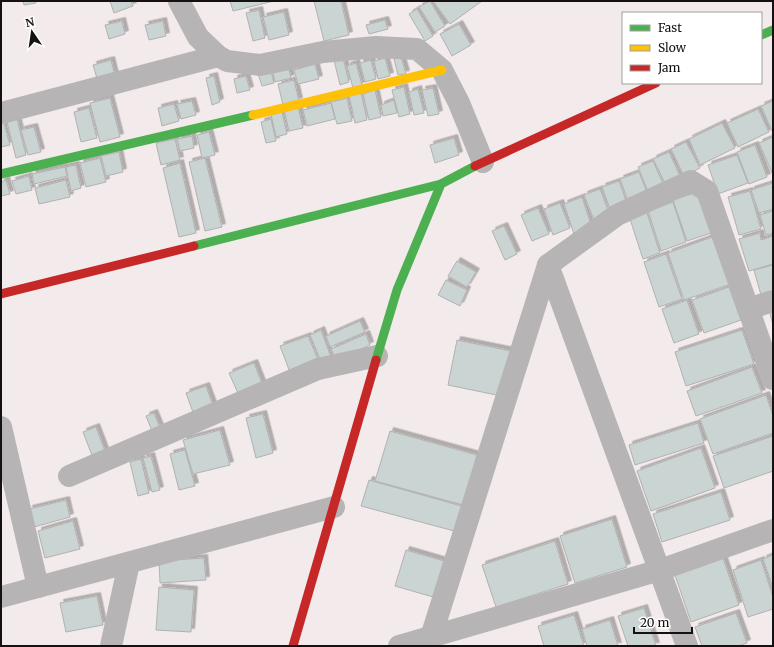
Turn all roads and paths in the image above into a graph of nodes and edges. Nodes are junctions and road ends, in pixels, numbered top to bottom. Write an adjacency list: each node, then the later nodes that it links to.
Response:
1 (179, 1): 4 (street)
2 (773, 30): 3 (street)
3 (762, 35)
4 (218, 56): 5 (street); 7 (street)
5 (442, 70): 8 (street); 9 (street)
6 (654, 84): 8 (street)
7 (1, 112)
8 (483, 162): 10 (street)
9 (1, 174)
10 (441, 184): 12 (street); 15 (street)
11 (548, 265): 14 (street); 22 (street); 25 (street)
12 (1, 294)
13 (773, 301): 14 (street)
14 (748, 309): 16 (street)
15 (377, 356): 18 (street); 19 (street)
16 (773, 379)
17 (1, 427): 23 (street)
18 (70, 476)
19 (334, 507): 21 (street); 27 (street)
20 (773, 530): 22 (street)
21 (129, 563): 23 (street); 26 (street)
22 (660, 570): 25 (street); 29 (street)
23 (38, 587): 24 (street)
24 (1, 597)
25 (431, 637): 28 (street)
26 (111, 646)
27 (293, 646)
28 (400, 646)
29 (687, 646)

